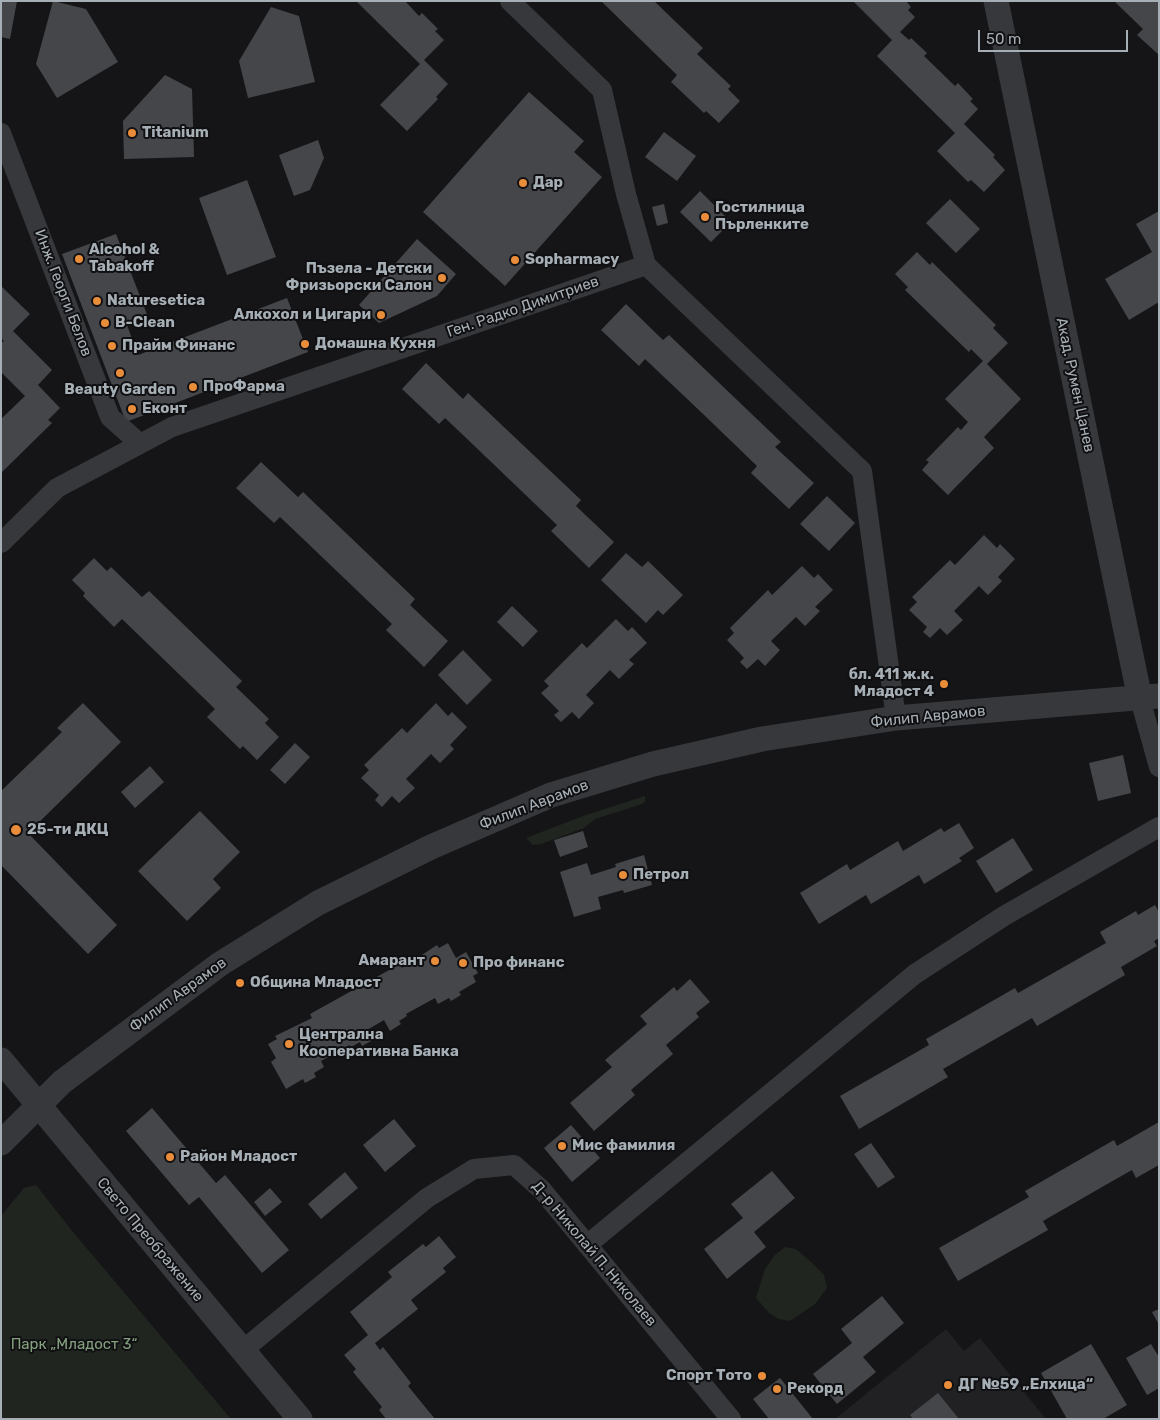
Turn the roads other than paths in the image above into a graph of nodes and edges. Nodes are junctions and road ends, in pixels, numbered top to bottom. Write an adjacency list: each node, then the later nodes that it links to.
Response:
1 (510, 1): 4 (street)
2 (996, 1): 7 (street, Акад. Румен Цанев)
3 (1, 133): 5 (street, Инж. Георги Белов)
4 (646, 265): 5 (street, Ген. Радко Димитриев); 8 (street)
5 (139, 443): 6 (street, Ген. Радко Димитриев)
6 (1, 543)
7 (1149, 697): 8 (street, Филип Аврамов); 9 (street, Акад. Румен Цанев)
8 (896, 718): 12 (street, Филип Аврамов)
9 (1159, 768)
10 (1159, 827): 14 (street)
11 (1, 1060): 12 (street, Свето Преображение)
12 (38, 1105): 13 (street, Филип Аврамов); 15 (street, Свето Преображение)
13 (1, 1143)
14 (587, 1245): 15 (street, Д-р Николай П. Николаев); 17 (street, Д-р Николай П. Николаев)
15 (242, 1350): 16 (street, Свето Преображение)
16 (300, 1419)
17 (731, 1419)

